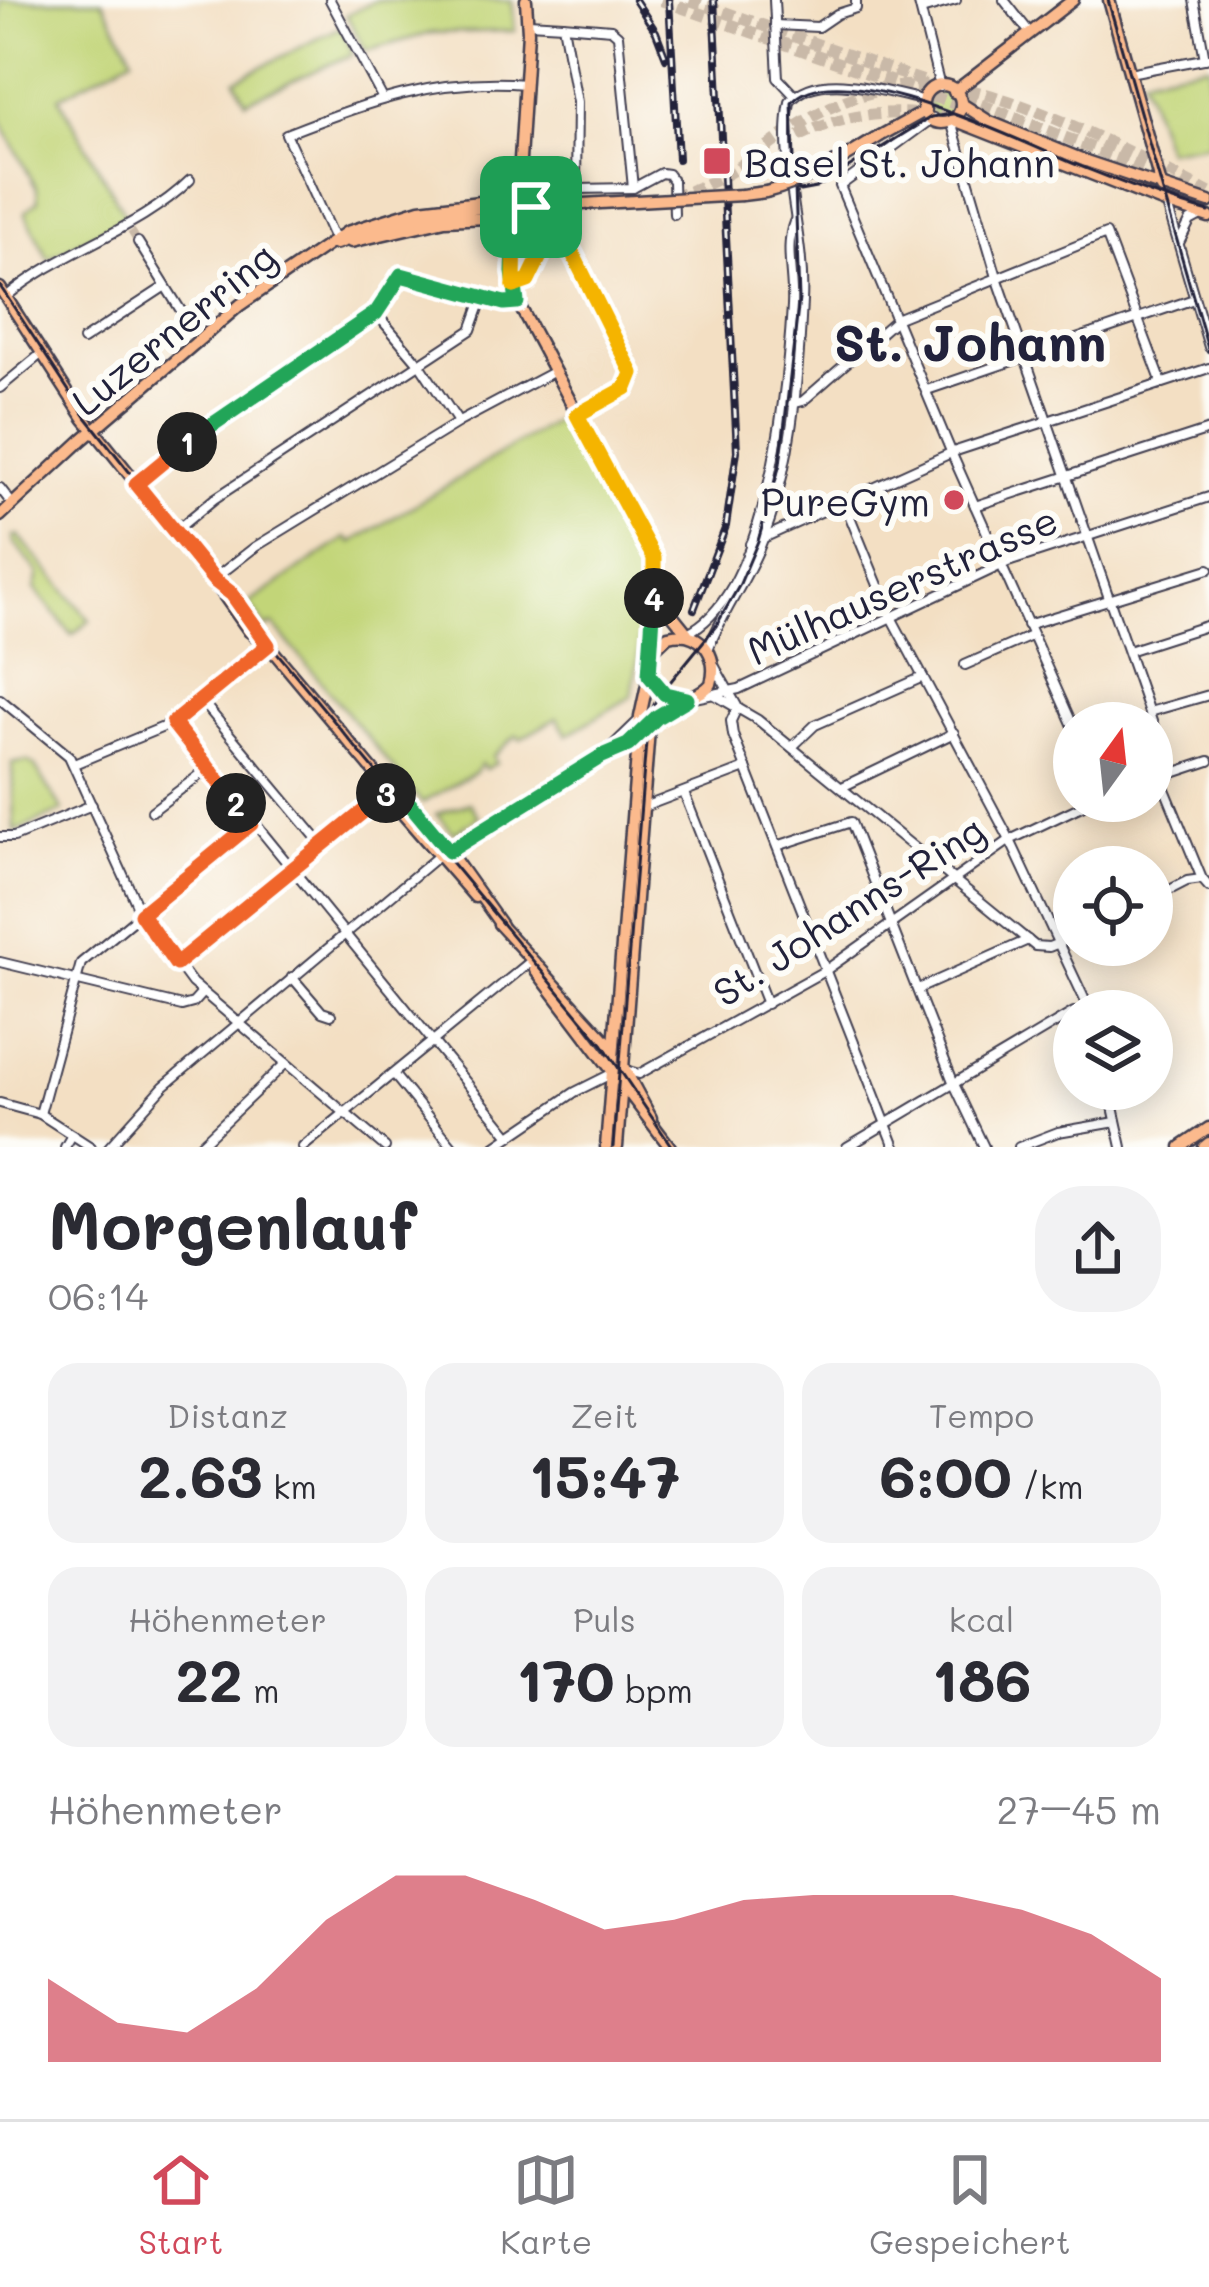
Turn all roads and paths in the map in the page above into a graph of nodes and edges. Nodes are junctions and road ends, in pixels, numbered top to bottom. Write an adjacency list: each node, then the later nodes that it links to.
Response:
1 (330, 0): 21 (street)
2 (526, 0): 11 (main road)
3 (774, 0): 13 (street)
4 (856, 0): 13 (street)
5 (956, 0): 10 (street)
6 (1004, 0): 14 (street)
7 (1073, 0): 14 (main road)
8 (1109, 0): 16 (main road)
9 (1194, 0): 15 (street)
10 (920, 5): 18 (street)
11 (528, 23): 12 (street); 17 (main road)
12 (563, 25): 26 (street); 26 (street)
13 (775, 25): 20 (street)
14 (1030, 33): 19 (main road)
15 (1207, 59): 16 (street)
16 (1130, 73): 27 (main road)
17 (525, 84): 21 (street); 28 (main road)
18 (940, 87): 19 (main road); 23 (main road)
19 (954, 92): 22 (main road)
20 (794, 96): 23 (street); 61 (street)
21 (382, 97): 38 (street)
22 (962, 104): 24 (main road); 27 (main road)
23 (927, 110): 24 (main road); 32 (main road, bridge); 49 (street)
24 (952, 120): 31 (main road); 40 (street)
25 (190, 180): 43 (street)
26 (633, 188): 34 (street)
27 (1162, 189): 30 (main road); 31 (street)
28 (518, 192): 29 (main road); 32 (main road)
29 (505, 199): 36 (main road); 38 (main road, Luzernerring)
30 (1209, 202)
31 (1167, 204): 35 (main road); 39 (street)
32 (531, 207): 36 (main road)
33 (478, 210): 38 (highway)
34 (674, 214)
35 (1205, 216): 39 (street)
36 (511, 219): 38 (main road, Luzernerring); 41 (main road)
37 (138, 242): 42 (street)
38 (336, 243): 65 (main road, Luzernerring)
39 (1178, 244): 45 (street)
40 (998, 277): 48 (street); 49 (street); 54 (street)
41 (514, 286): 46 (main road); 62 (street)
42 (164, 287): 50 (street); 51 (street)
43 (3, 293): 53 (main road)
44 (483, 297): 46 (street); 47 (street); 55 (street)
45 (1194, 299): 48 (street); 52 (street)
46 (517, 302): 57 (main road)
47 (376, 313): 55 (street); 69 (street)
48 (1140, 317): 54 (street); 58 (street)
49 (898, 318): 60 (street); 61 (street)
50 (188, 322)
51 (82, 340)
52 (1209, 347)
53 (41, 354): 59 (street); 65 (main road)
54 (1025, 356): 60 (street); 63 (street)
55 (421, 366): 64 (street); 76 (street)
56 (1209, 368): 58 (street)
57 (553, 372): 62 (main road); 64 (street)
58 (1162, 382): 63 (street)
59 (0, 388)
60 (927, 390): 67 (street)
61 (787, 404): 78 (street); 79 (street)
62 (577, 415): 83 (main road)
63 (1047, 421): 67 (street); 68 (street)
64 (459, 422): 82 (street)
65 (93, 430): 69 (main road); 73 (main road, Luzernerring)
66 (1209, 430): 68 (street)
67 (952, 452): 72 (street); 74 (street)
68 (1067, 478): 74 (street); 77 (street)
69 (136, 484): 76 (main road)
70 (0, 488): 73 (street)
71 (1209, 497): 77 (street, Mülhauserstrasse)
72 (844, 502): 78 (street); 85 (street)
73 (13, 505): 75 (main road, Luzernerring)
74 (975, 506): 80 (street)
75 (0, 516)
76 (175, 531): 82 (main road)
77 (1086, 536): 80 (street, Mülhauserstrasse); 84 (street)
78 (763, 539): 79 (street); 91 (street)
79 (750, 544): 88 (street)
80 (1000, 566): 85 (street, Mülhauserstrasse); 86 (street)
81 (1208, 571): 84 (street)
82 (214, 580): 90 (main road)
83 (654, 592): 88 (main road); 93 (main road)
84 (1109, 600): 86 (street); 92 (street)
85 (891, 616): 97 (street); 98 (street, Mülhauserstrasse)
86 (1027, 625): 89 (street)
87 (1209, 625): 92 (street)
88 (687, 633): 91 (main road); 93 (main road)
89 (1031, 636): 95 (street); 103 (street)
90 (268, 645): 102 (street); 121 (main road)
91 (708, 650): 94 (main road)
92 (1128, 651): 104 (street)
93 (650, 652): 96 (main road)
94 (715, 665): 98 (street); 101 (main road)
95 (965, 665)
96 (649, 675): 101 (main road); 108 (main road)
97 (923, 677): 111 (street); 113 (street)
98 (730, 692): 99 (street, Mülhauserstrasse); 107 (street)
99 (715, 695): 101 (street, Mülhauserstrasse); 107 (street)
100 (1209, 695): 106 (street)
101 (687, 699): 110 (main road)
102 (201, 700): 109 (street); 131 (street)
103 (1062, 702)
104 (1146, 702)
105 (1, 703): 116 (street)
106 (1173, 705)
107 (737, 708): 113 (street); 118 (street)
108 (640, 717): 112 (main road); 114 (street)
109 (173, 723): 116 (street); 117 (street)
110 (649, 729): 112 (street); 124 (main road)
111 (954, 733): 120 (street); 130 (street)
112 (638, 738): 114 (street); 124 (main road)
113 (793, 747): 120 (street)
114 (602, 756): 133 (street)
115 (1209, 761): 119 (street)
116 (74, 764): 123 (street)
117 (209, 768): 126 (street); 128 (street)
118 (746, 768): 122 (street); 132 (street)
119 (1173, 773)
120 (842, 787): 135 (street)
121 (390, 790): 131 (street); 133 (main road)
122 (684, 793): 124 (street); 152 (street)
123 (92, 805): 129 (street); 138 (street)
124 (638, 808): 157 (main road); 159 (main road)
125 (1173, 808): 136 (street)
126 (152, 811)
127 (1053, 819): 130 (street, St. Johanns-Ring)
128 (251, 824): 134 (street); 138 (street)
129 (0, 837)
130 (1010, 839): 135 (street, St. Johanns-Ring); 140 (street)
131 (322, 846): 134 (street)
132 (777, 846): 139 (street); 147 (street)
133 (443, 854): 141 (street); 144 (main road)
134 (294, 871): 141 (street); 146 (street)
135 (953, 880): 139 (street, St. Johanns-Ring); 142 (street)
136 (1205, 883): 137 (street)
137 (1173, 888)
138 (141, 914): 146 (street); 149 (street)
139 (892, 923): 147 (street, St. Johanns-Ring); 150 (street)
140 (1053, 930)
141 (344, 934): 148 (street); 156 (street)
142 (1028, 940): 143 (street); 150 (street)
143 (1053, 945)
144 (531, 961): 156 (street); 157 (main road); 159 (main road)
145 (0, 962): 149 (street)
146 (176, 964): 151 (street)
147 (826, 970): 152 (street, St. Johanns-Ring); 168 (street)
148 (292, 977): 153 (street); 154 (street)
149 (74, 980): 151 (street); 165 (street)
150 (918, 989): 161 (street)
151 (202, 993): 154 (street)
152 (767, 1004): 162 (street, St. Johanns-Ring)
153 (331, 1015)
154 (238, 1022): 158 (street); 174 (street)
155 (1053, 1024): 161 (street)
156 (433, 1042): 160 (street); 171 (street)
157 (612, 1048): 159 (main road)
158 (286, 1064): 166 (street); 175 (street)
159 (619, 1072): 162 (main road); 171 (street); 180 (main road)
160 (394, 1076): 166 (street); 178 (street)
161 (954, 1084): 168 (street); 185 (street)
162 (633, 1086): 181 (main road); 182 (main road)
163 (0, 1103): 165 (street)
164 (1113, 1110): 167 (street)
165 (40, 1114): 170 (street)
166 (347, 1114): 176 (street); 177 (street)
167 (1116, 1122): 186 (street); 187 (street)
168 (886, 1124): 183 (street); 184 (street)
169 (1209, 1128): 188 (main road)
170 (71, 1135): 172 (street); 173 (street)
171 (510, 1136): 179 (street)
172 (65, 1147)
173 (91, 1147)
174 (109, 1147)
175 (198, 1147)
176 (303, 1147)
177 (385, 1147)
178 (453, 1147)
179 (494, 1147)
180 (606, 1147)
181 (617, 1147)
182 (670, 1147)
183 (847, 1147)
184 (895, 1147)
185 (984, 1147)
186 (1019, 1147)
187 (1122, 1147)
188 (1181, 1147)

